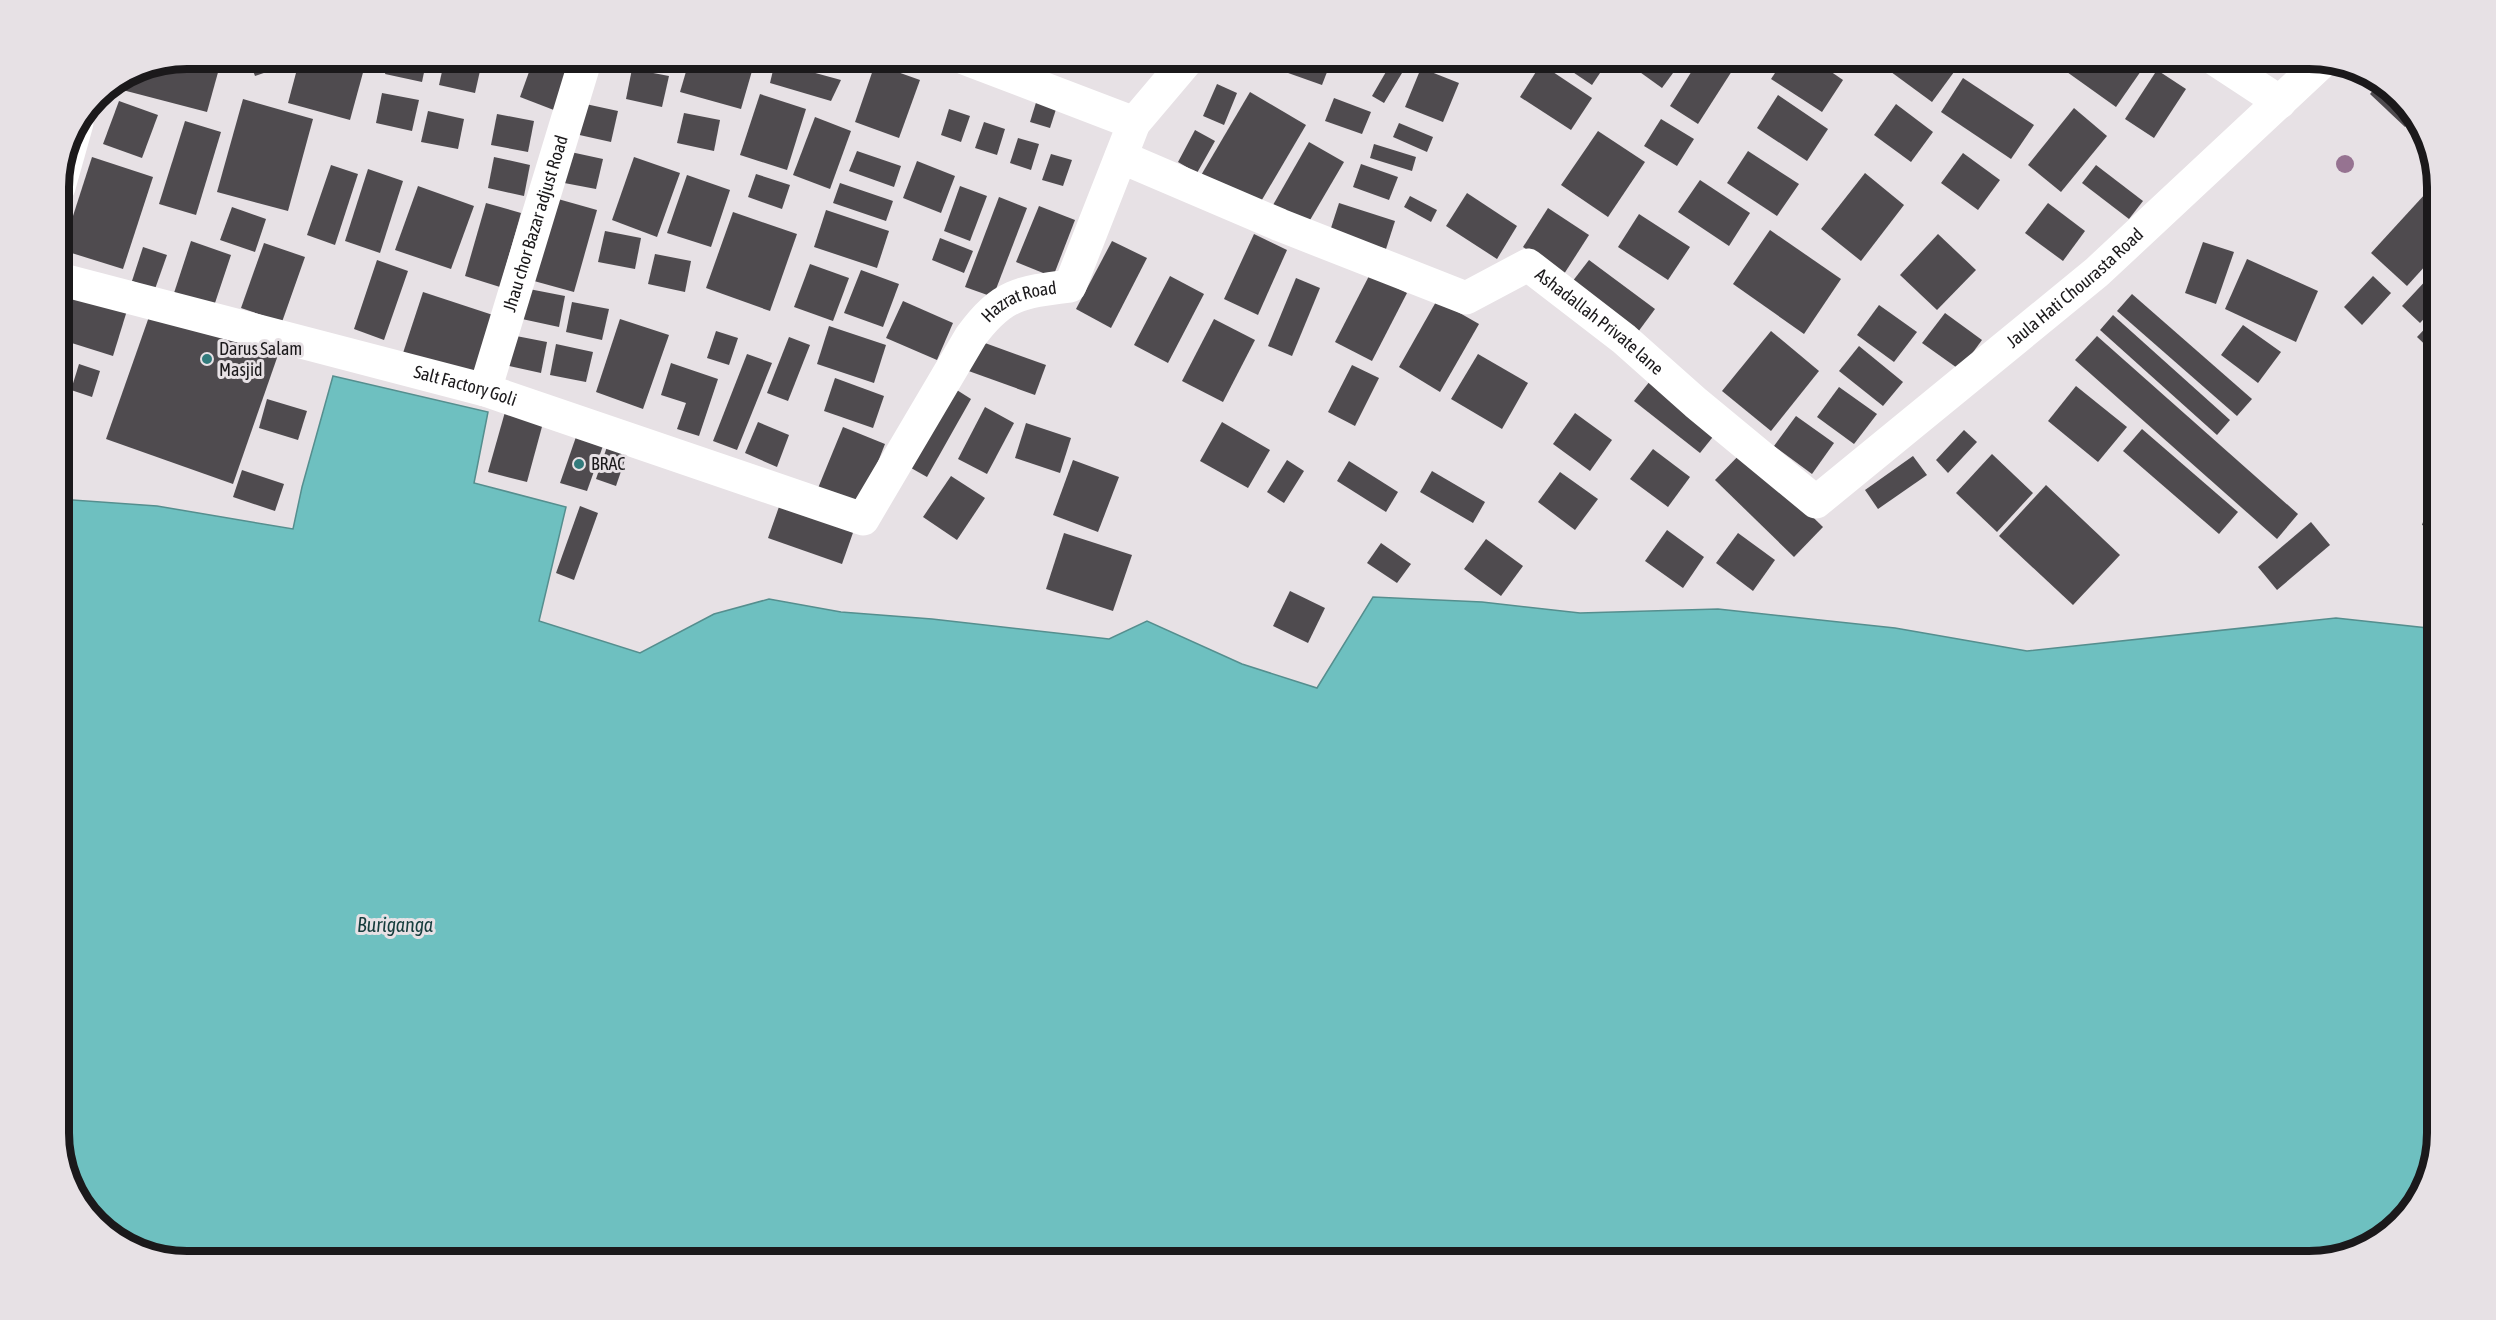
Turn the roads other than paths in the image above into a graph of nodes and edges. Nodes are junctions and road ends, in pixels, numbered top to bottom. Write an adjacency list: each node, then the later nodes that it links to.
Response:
1 (583, 69): 10 (street, Jhau chor Bazar adjust Road)
2 (993, 69): 7 (street)
3 (1180, 69): 7 (street, Hazrat Road)
4 (2230, 69): 6 (street)
5 (2314, 69): 6 (street, Jaula Hati Chourasta Road)
6 (2280, 102): 11 (street, Jaula Hati Chourasta Road)
7 (1134, 123): 8 (street, Hazrat Road)
8 (1121, 158): 11 (street, Ashadallah Private lane); 12 (street, Hazrat Road)
9 (69, 282): 10 (street, Salt Factory Goli)
10 (484, 390): 12 (street, Salt Factory Goli)
11 (1816, 502)
12 (863, 519)

